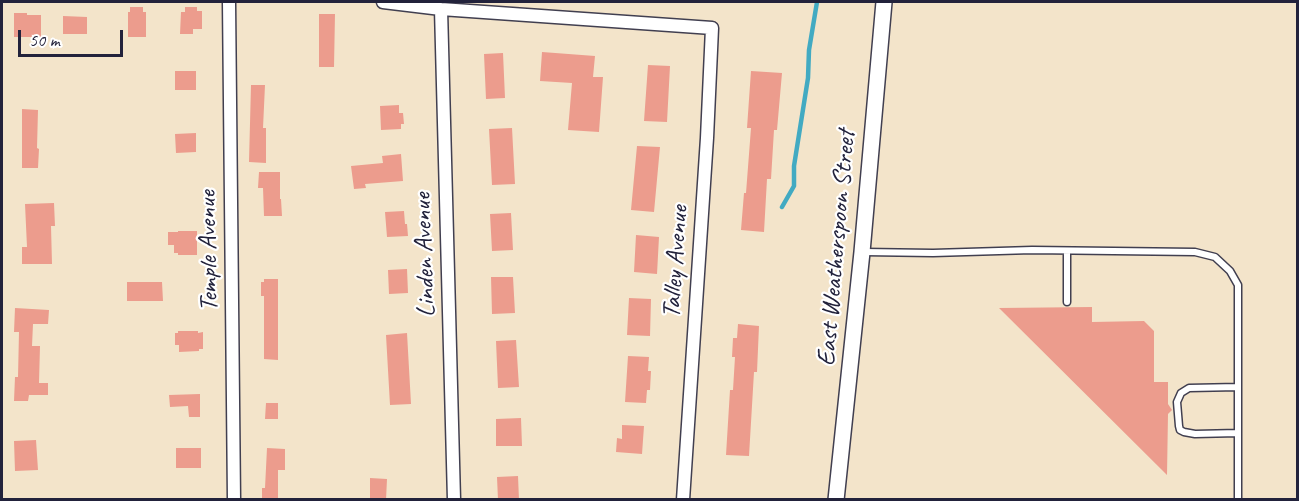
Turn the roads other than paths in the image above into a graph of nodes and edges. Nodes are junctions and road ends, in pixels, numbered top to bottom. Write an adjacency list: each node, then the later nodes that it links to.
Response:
1 (229, 2): 10 (street, Temple Avenue)
2 (383, 2): 4 (street)
3 (884, 2): 6 (street, East Weatherspoon Street)
4 (441, 9): 11 (street, Linden Avenue); 12 (street, Talley Avenue)
5 (1067, 251): 6 (lane); 7 (lane); 8 (lane)
6 (862, 252): 13 (street, East Weatherspoon Street)
7 (1067, 302)
8 (1238, 387): 9 (lane); 9 (lane)
9 (1238, 433): 14 (lane)
10 (234, 500)
11 (454, 500)
12 (683, 500)
13 (836, 500)
14 (1238, 500)

